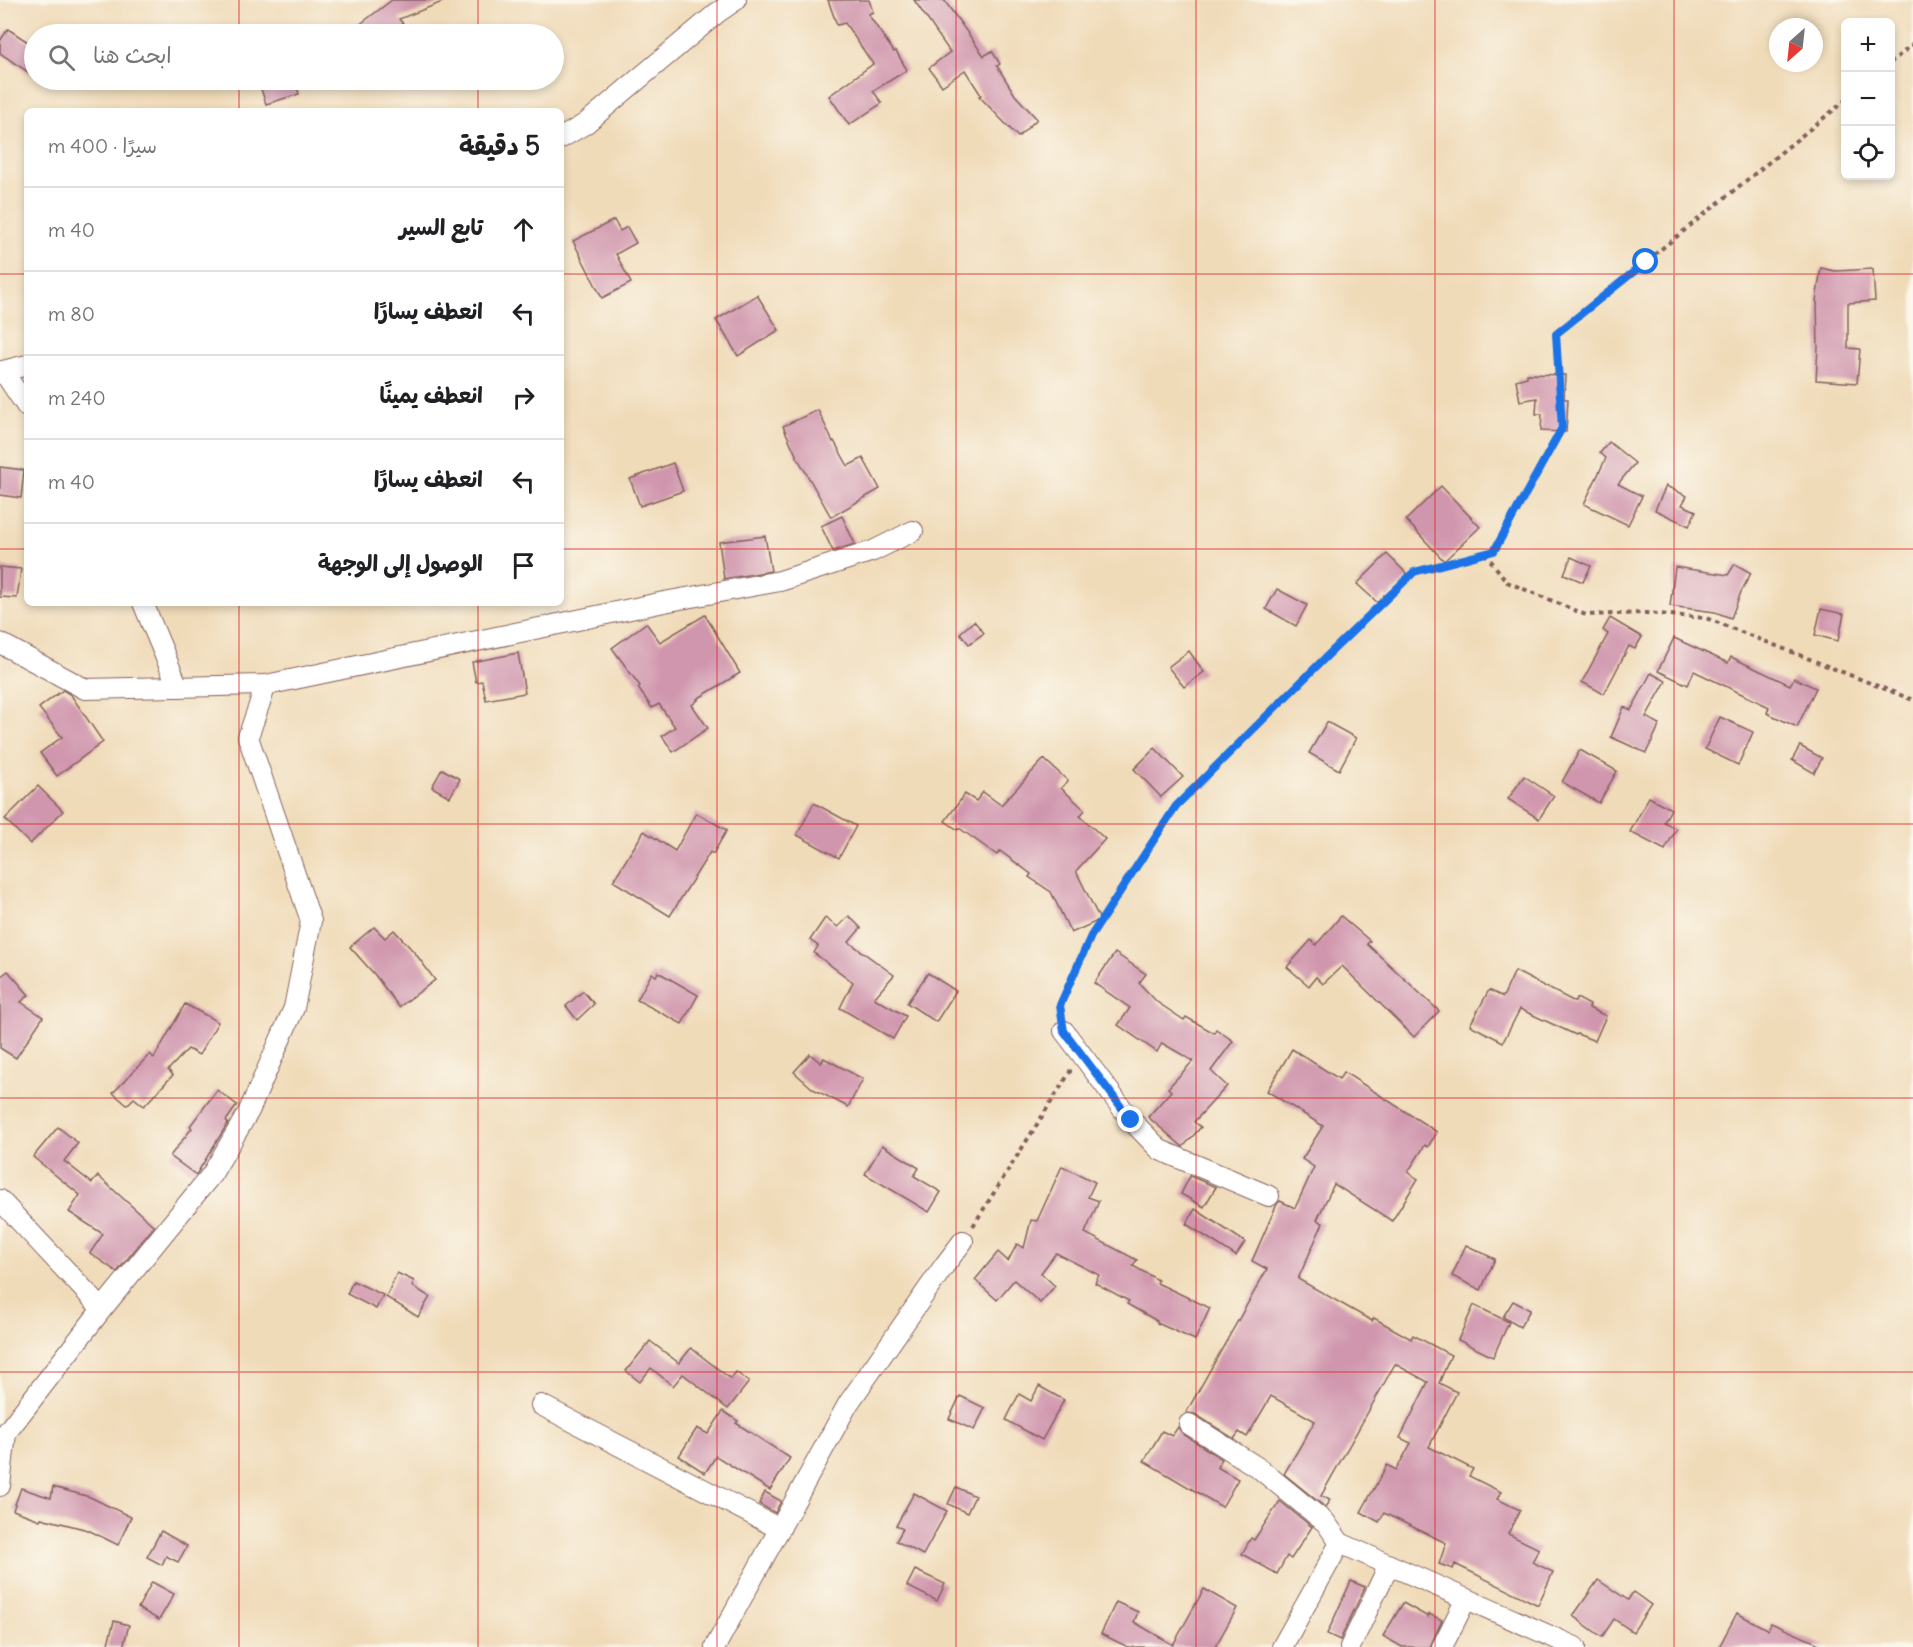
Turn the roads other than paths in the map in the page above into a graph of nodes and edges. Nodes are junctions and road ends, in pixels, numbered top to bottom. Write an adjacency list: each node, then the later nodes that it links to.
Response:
1 (736, 0): 2 (street)
2 (564, 136)
3 (24, 366): 4 (street)
4 (2, 372): 5 (street)
5 (24, 403)
6 (913, 531): 9 (street)
7 (144, 606): 10 (street)
8 (0, 643): 10 (street)
9 (266, 685): 10 (street); 15 (street)
10 (178, 687)
11 (1064, 1031): 12 (street)
12 (1269, 1196)
13 (0, 1200): 15 (street)
14 (963, 1241): 19 (street)
15 (102, 1309): 18 (street)
16 (541, 1405): 19 (street)
17 (1189, 1424): 20 (street)
18 (0, 1486)
19 (780, 1529): 24 (street)
20 (1340, 1543): 21 (street); 25 (street)
21 (1389, 1565): 22 (street); 26 (street)
22 (1466, 1599): 23 (street); 27 (street)
23 (1535, 1639): 28 (street)
24 (715, 1647)
25 (1282, 1647)
26 (1350, 1647)
27 (1442, 1647)
28 (1575, 1647)

